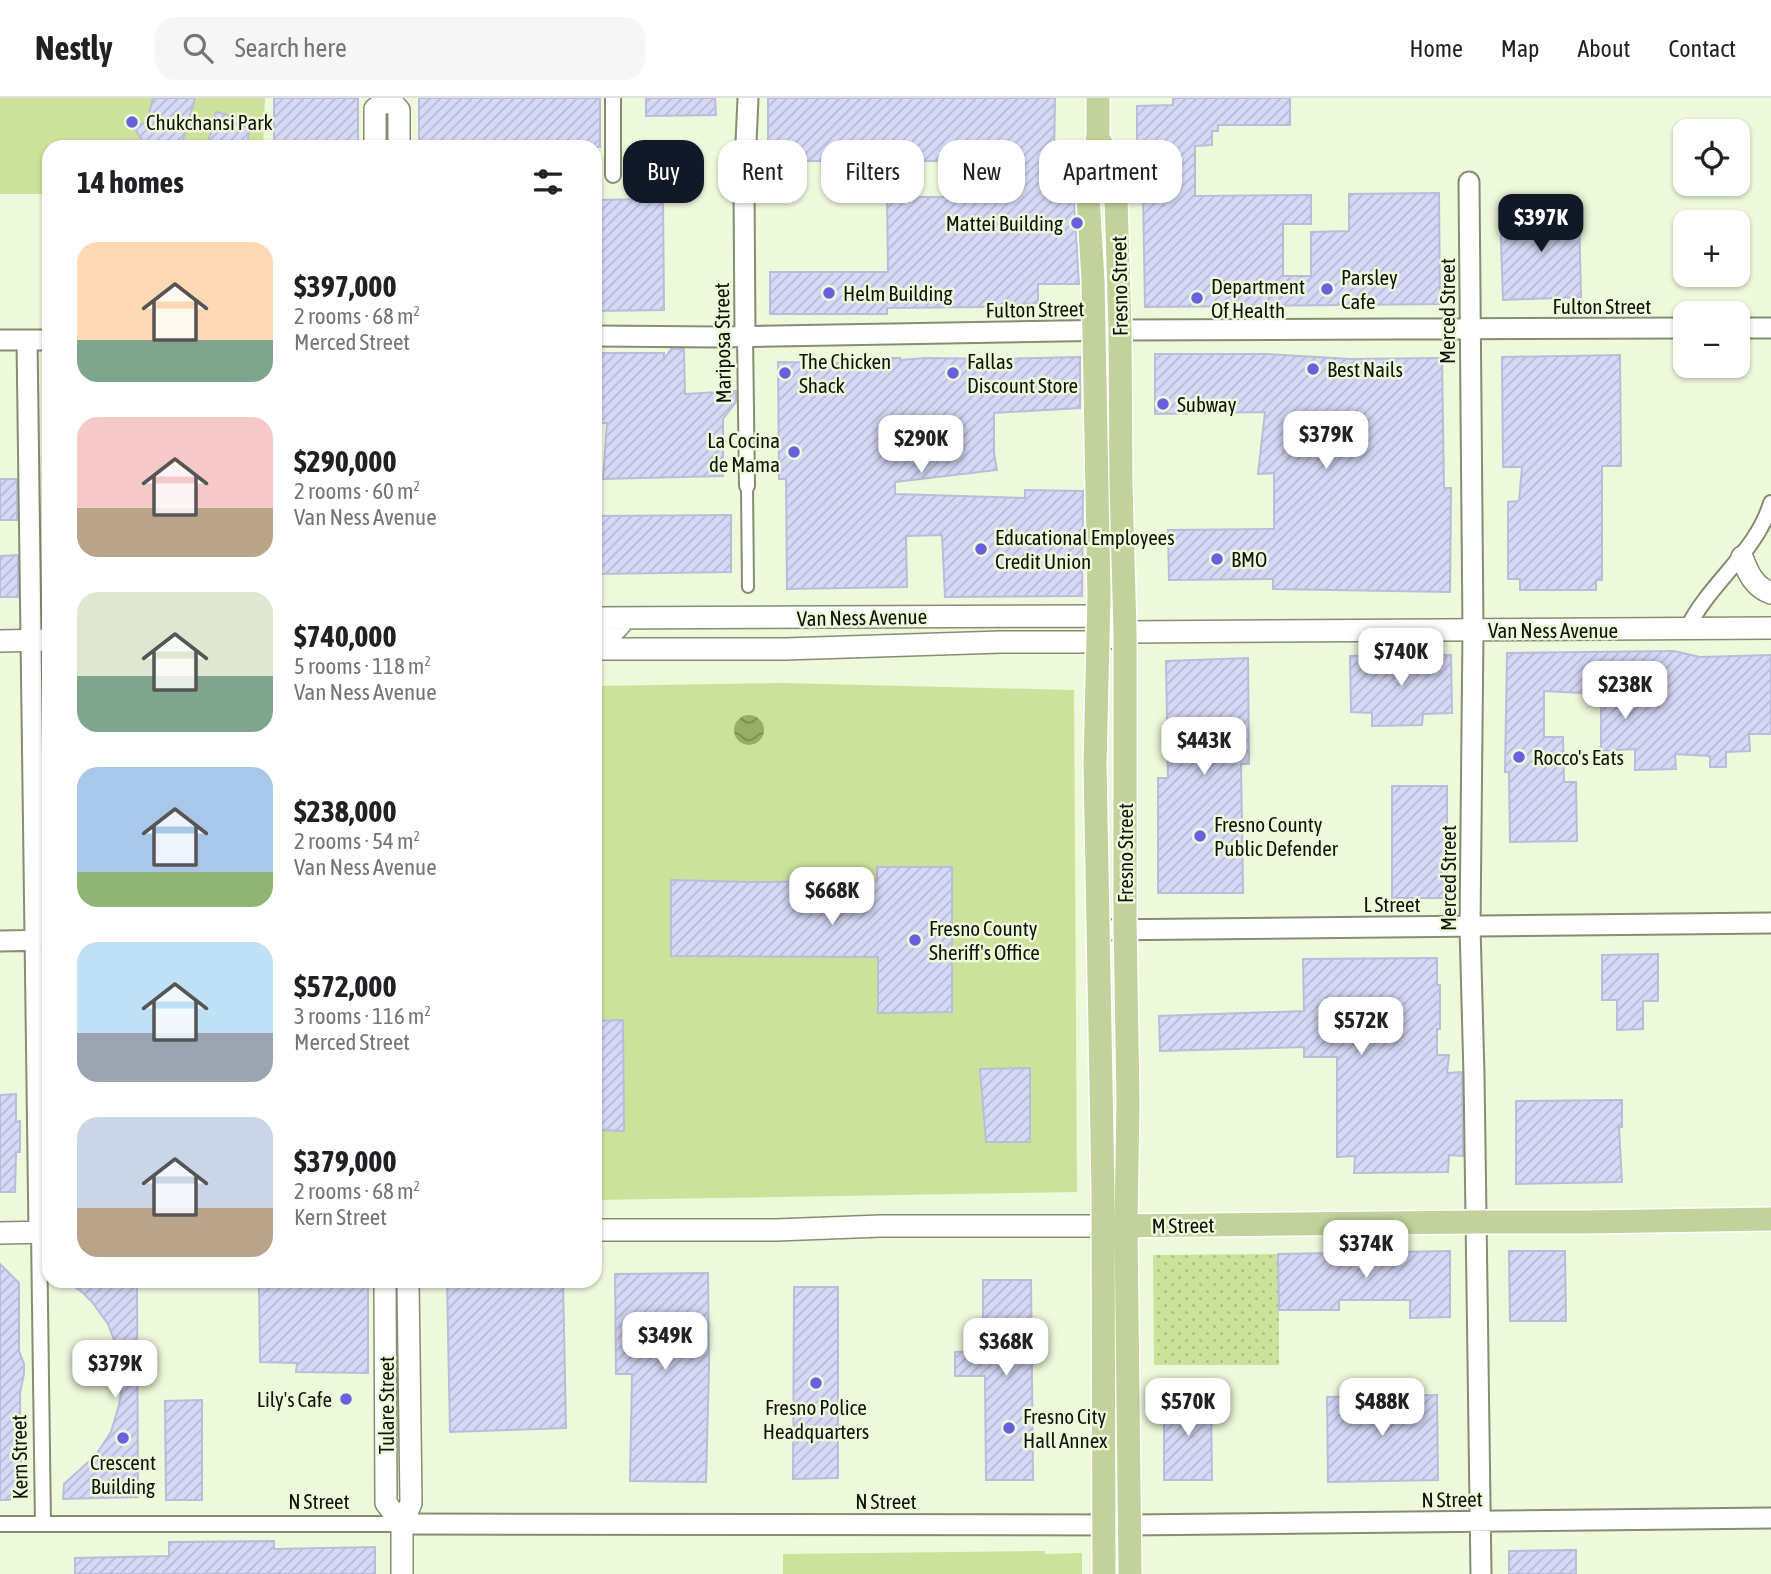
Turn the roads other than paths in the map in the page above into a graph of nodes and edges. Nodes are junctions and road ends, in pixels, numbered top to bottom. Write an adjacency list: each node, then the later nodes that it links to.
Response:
1 (613, 98): 8 (street)
2 (748, 98): 17 (street, Mariposa Street)
3 (1098, 98): 5 (main road, Fresno Street)
4 (388, 99): 6 (main road); 7 (main road)
5 (1098, 134): 14 (main road, Fresno Street); 15 (main road, Fresno Street)
6 (375, 140)
7 (399, 140)
8 (613, 175)
9 (1469, 182): 13 (street, Merced Street)
10 (1673, 328): 13 (street, Fulton Street)
11 (1750, 328): 12 (street)
12 (1771, 328)
13 (1469, 329): 15 (street, Fulton Street); 31 (street, Merced Street)
14 (1094, 330): 15 (street, Fulton Street); 17 (street, Fulton Street); 26 (main road, Fresno Street)
15 (1120, 330): 32 (main road, Fresno Street)
16 (602, 336): 17 (street, Fulton Street)
17 (744, 336): 21 (street, Mariposa Street)
18 (0, 340): 19 (street)
19 (27, 340): 20 (street); 35 (street, Kern Street)
20 (42, 340)
21 (747, 486): 24 (street, Mariposa Street)
22 (1771, 503): 23 (street)
23 (1742, 557): 25 (main road); 30 (street)
24 (748, 587)
25 (1771, 593)
26 (1099, 616): 28 (main road, Van Ness Avenue); 32 (main road); 36 (main road, Fresno Street)
27 (602, 618): 28 (main road, Van Ness Avenue)
28 (624, 618): 33 (main road)
29 (1771, 628): 30 (main road, Van Ness Avenue)
30 (1687, 629): 31 (main road, Van Ness Avenue)
31 (1473, 631): 32 (main road, Van Ness Avenue); 39 (street, Merced Street)
32 (1125, 632): 36 (main road, Van Ness Avenue); 40 (main road, Fresno Street)
33 (602, 635)
34 (0, 640): 35 (main road)
35 (40, 640): 42 (street, Kern Street)
36 (1098, 642): 37 (main road, Van Ness Avenue); 41 (main road, Fresno Street)
37 (602, 649)
38 (1771, 923): 39 (street, L Street)
39 (1470, 927): 40 (street, L Street); 47 (street, Merced Street)
40 (1125, 929): 41 (street, L Street); 45 (main road, Fresno Street)
41 (1098, 930): 44 (main road, Fresno Street)
42 (42, 940): 43 (street)
43 (0, 941)
44 (1098, 967): 45 (main road); 48 (main road, Fresno Street)
45 (1128, 1101): 49 (main road, Fresno Street)
46 (1771, 1219): 47 (main road, M Street)
47 (1476, 1222): 49 (main road, M Street); 57 (street, Merced Street)
48 (1103, 1226): 49 (main road, M Street); 50 (main road, M Street); 61 (main road, Fresno Street)
49 (1126, 1226): 62 (main road, Fresno Street)
50 (602, 1230)
51 (42, 1232): 52 (main road)
52 (0, 1233)
53 (44, 1288): 59 (street, Kern Street)
54 (385, 1288): 60 (main road, Tulare Street)
55 (408, 1288): 60 (main road, Tulare Street)
56 (1771, 1518): 57 (street, N Street)
57 (1481, 1521): 62 (street, N Street); 66 (street, Merced Street)
58 (0, 1524): 59 (street, N Street)
59 (43, 1524): 60 (street, N Street)
60 (402, 1524): 61 (street, N Street); 63 (main road, Tulare Street)
61 (1103, 1524): 62 (street, N Street); 64 (main road, Fresno Street)
62 (1129, 1525): 65 (main road, Fresno Street)
63 (402, 1574)
64 (1104, 1574)
65 (1130, 1574)
66 (1481, 1574)

